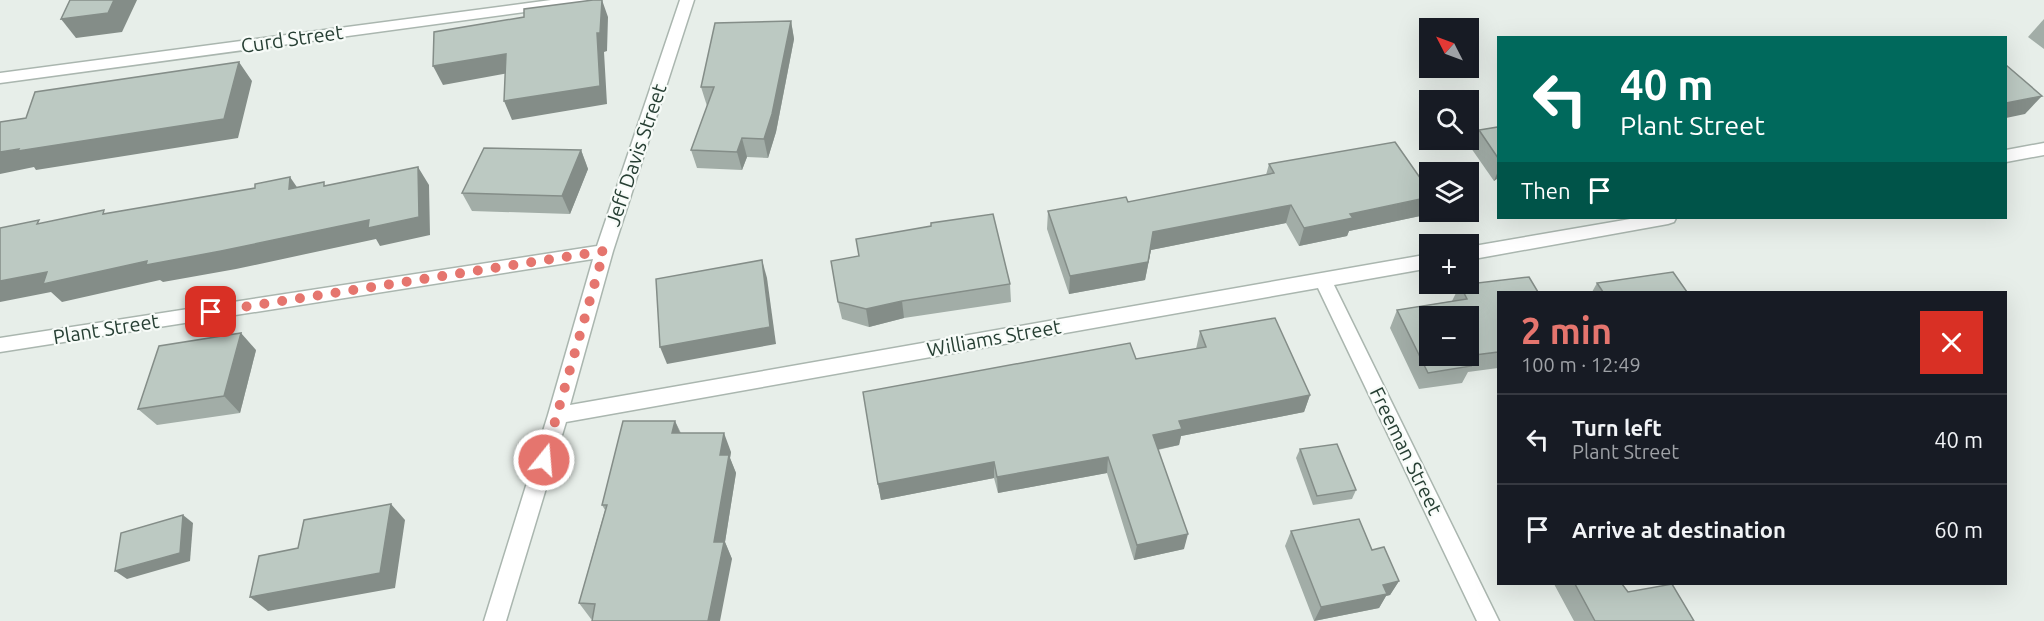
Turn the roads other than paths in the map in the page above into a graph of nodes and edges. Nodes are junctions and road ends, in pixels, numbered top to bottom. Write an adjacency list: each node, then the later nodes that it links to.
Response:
1 (584, 0): 3 (street, Curd Street)
2 (687, 0): 7 (street, Jeff Davis Street)
3 (0, 78)
4 (2044, 149): 5 (street)
5 (2007, 156)
6 (1662, 219): 8 (street)
7 (604, 251): 11 (street, Plant Street); 12 (street, Jeff Davis Street)
8 (1479, 252)
9 (1419, 263): 10 (street, Williams Street)
10 (1323, 280): 12 (street, Williams Street); 14 (street, Freeman Street)
11 (0, 345)
12 (558, 415): 13 (street, Jeff Davis Street)
13 (495, 621)
14 (1488, 621)

